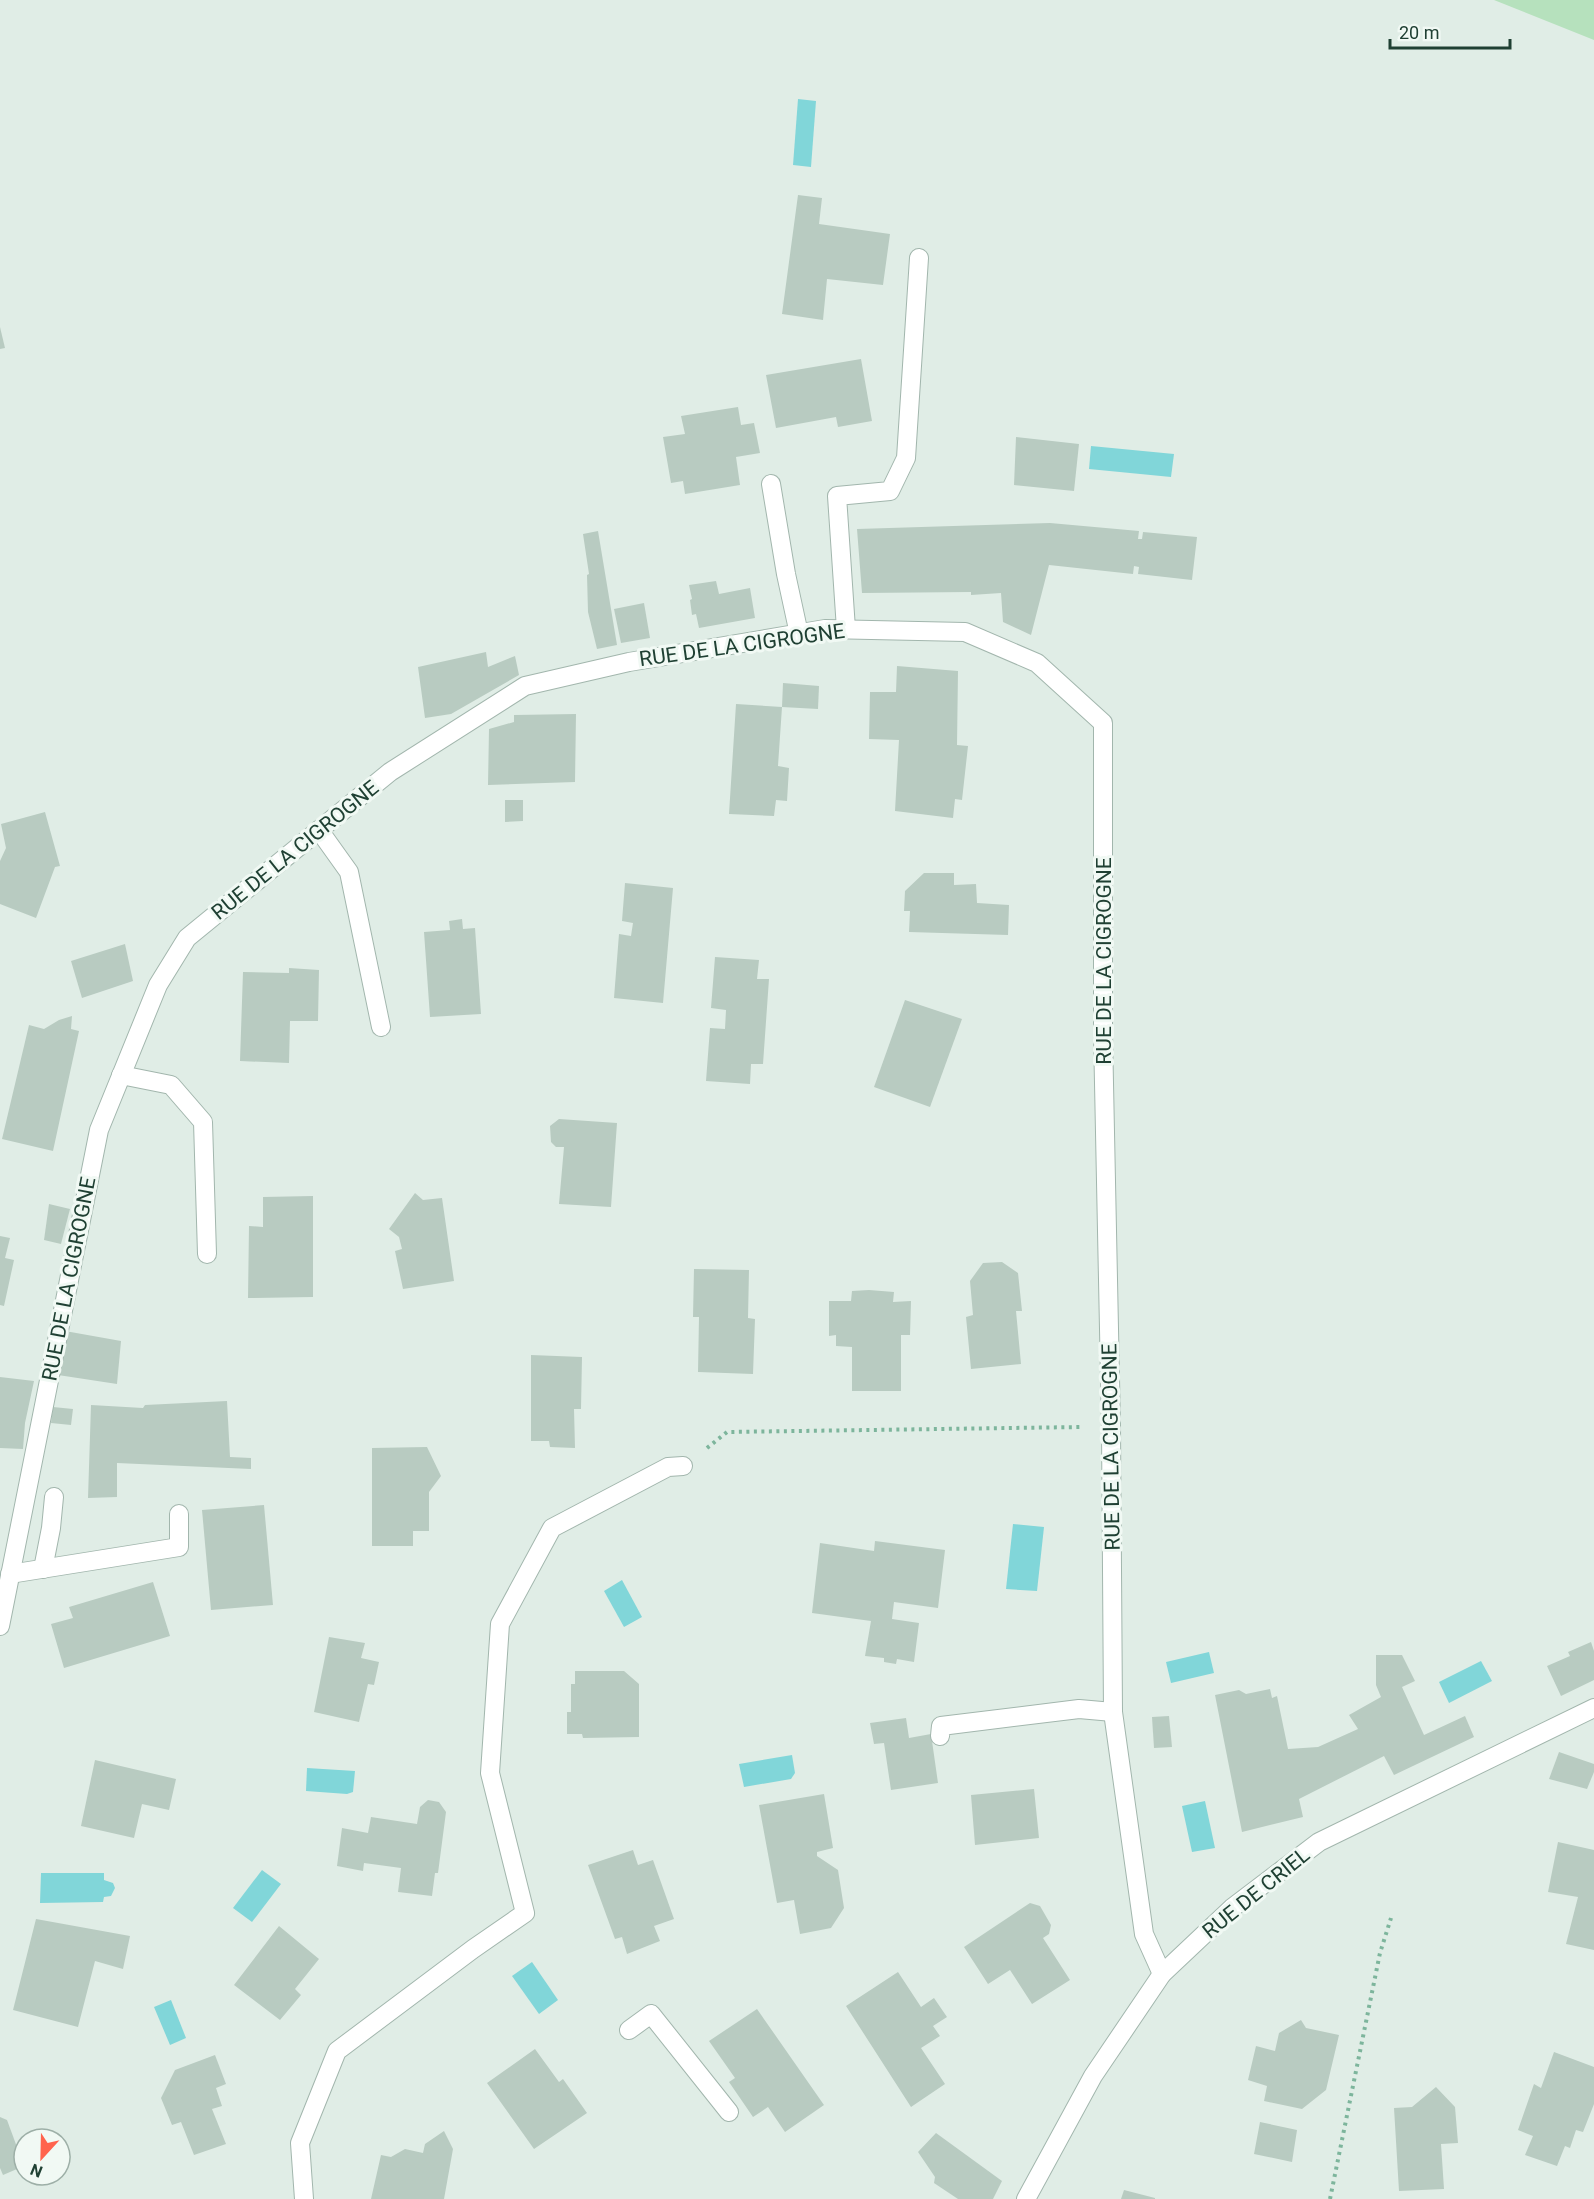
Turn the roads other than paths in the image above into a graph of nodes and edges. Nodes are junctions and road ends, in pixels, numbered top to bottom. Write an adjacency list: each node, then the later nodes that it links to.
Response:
1 (919, 258): 3 (street)
2 (771, 484): 4 (street)
3 (846, 629): 4 (street, RUE DE LA CIGROGNE); 17 (street, RUE DE LA CIGROGNE)
4 (799, 634): 5 (street, RUE DE LA CIGROGNE)
5 (319, 830): 6 (street); 7 (street, RUE DE LA CIGROGNE)
6 (381, 1027)
7 (121, 1075): 8 (street); 13 (street, RUE DE LA CIGROGNE)
8 (207, 1254)
9 (683, 1466): 22 (street)
10 (54, 1497): 12 (street)
11 (179, 1514): 12 (street)
12 (43, 1569): 13 (street)
13 (10, 1574): 14 (street, RUE DE LA CIGROGNE)
14 (2, 1602): 15 (street, RUE DE LA CIGROGNE)
15 (0, 1626)
16 (1594, 1708): 19 (street, RUE DE CRIEL)
17 (1113, 1712): 18 (street); 19 (street, RUE DE LA CIGROGNE)
18 (940, 1736)
19 (1162, 1974): 23 (street, RUE DE CRIEL)
20 (629, 2030): 21 (street)
21 (729, 2112)
22 (304, 2199)
23 (1026, 2199)

